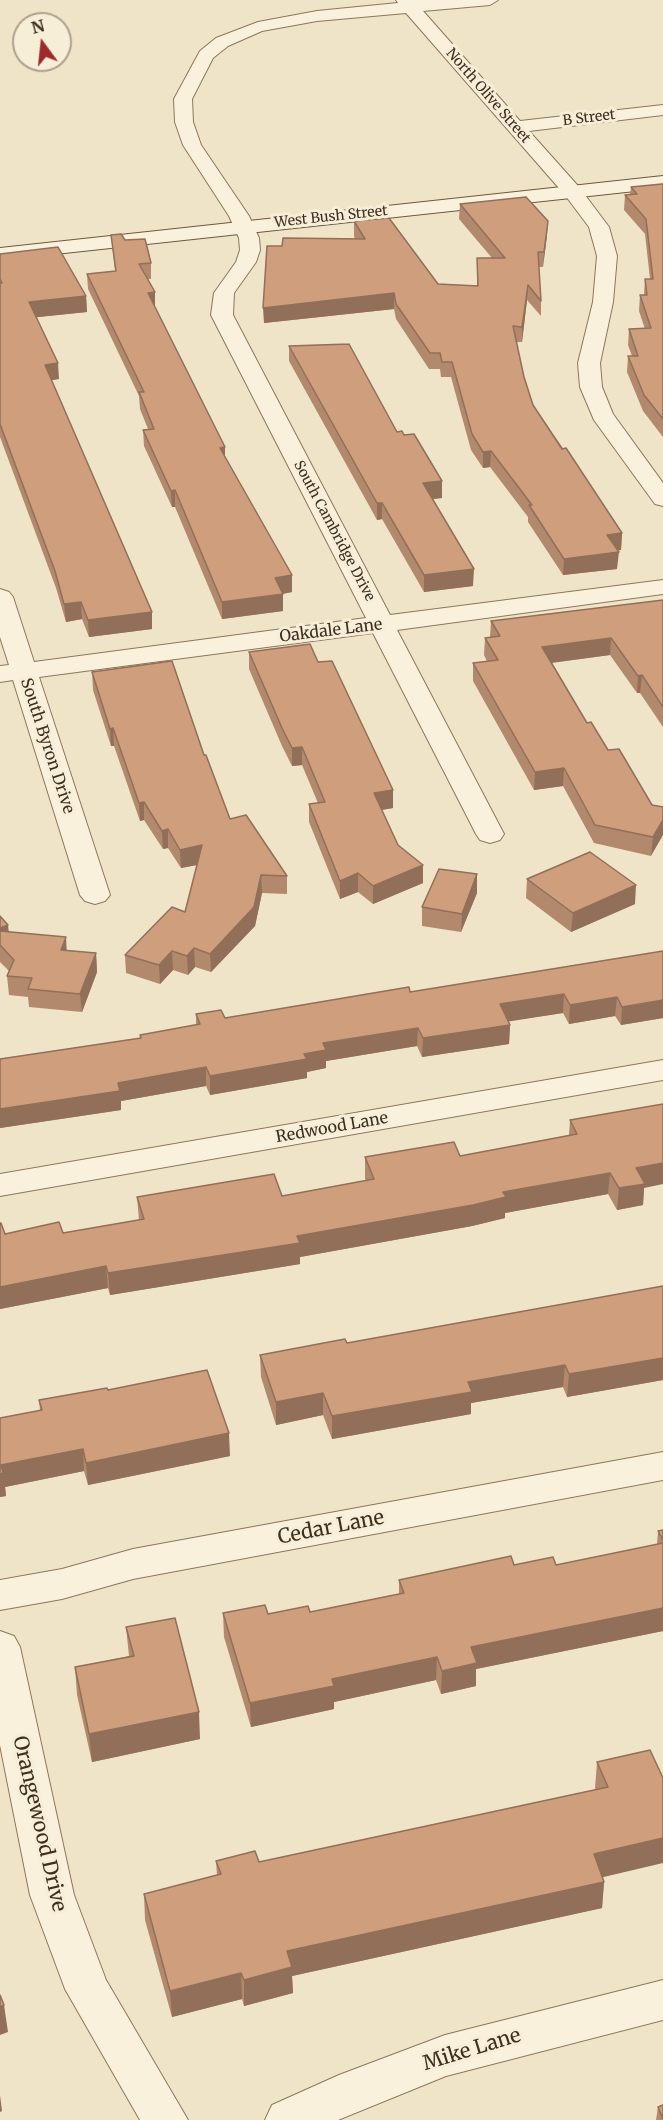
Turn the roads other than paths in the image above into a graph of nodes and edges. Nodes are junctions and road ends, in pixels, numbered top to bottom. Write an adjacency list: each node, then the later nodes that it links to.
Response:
1 (490, 0): 2 (street)
2 (407, 4): 4 (street, North Olive Street); 8 (street)
3 (663, 110): 4 (street, B Street)
4 (516, 127): 7 (street, North Olive Street)
5 (663, 171): 7 (main road, West Bush Street)
6 (663, 182): 7 (main road, West Bush Street)
7 (568, 186): 8 (main road, West Bush Street); 11 (street, North Olive Street)
8 (242, 222): 9 (main road, West Bush Street); 10 (main road, West Bush Street); 14 (street, South Cambridge Drive)
9 (0, 243)
10 (0, 254)
11 (663, 500)
12 (663, 587): 14 (street, Oakdale Lane)
13 (0, 597): 15 (street, South Byron Drive)
14 (383, 624): 15 (street, Oakdale Lane); 16 (street, South Cambridge Drive)
15 (11, 673): 17 (street, South Byron Drive)
16 (490, 834)
17 (95, 895)
18 (663, 1070): 19 (street, Redwood Lane)
19 (0, 1185)
20 (663, 1466): 21 (street, Cedar Lane)
21 (0, 1595)
22 (0, 1647): 24 (street, Orangewood Drive)
23 (663, 2000): 25 (street, Mike Lane)
24 (165, 2120)
25 (288, 2120)

